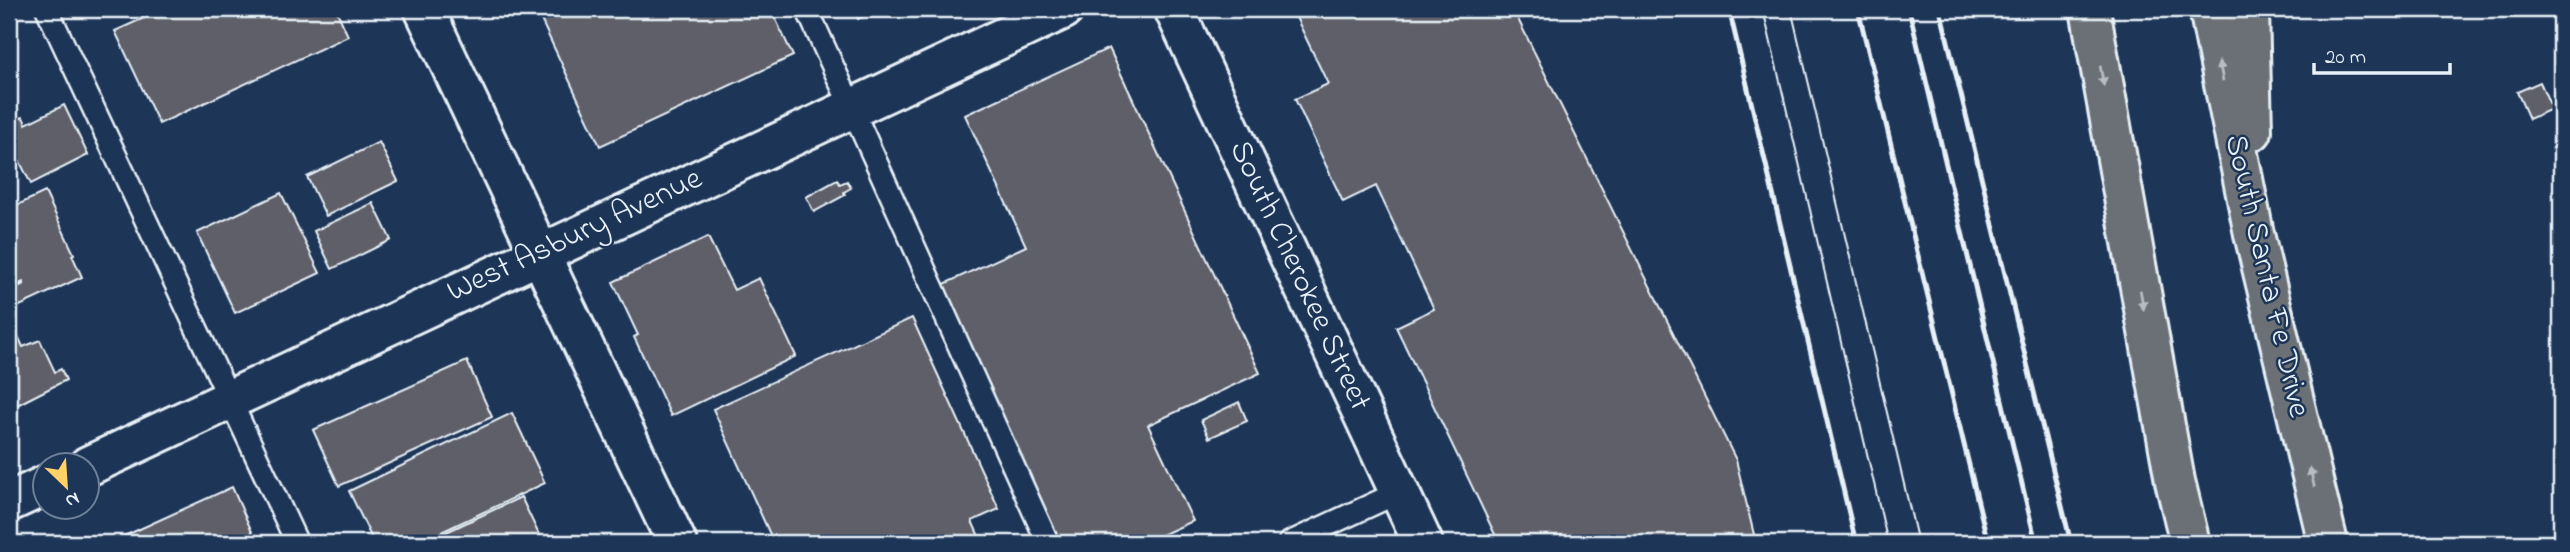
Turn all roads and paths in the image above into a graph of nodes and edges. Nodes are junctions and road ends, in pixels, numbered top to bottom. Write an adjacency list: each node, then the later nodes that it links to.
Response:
1 (47, 9): 12 (lane)
2 (424, 9): 11 (street)
3 (807, 9): 9 (lane)
4 (1064, 9): 9 (street, West Asbury Avenue)
5 (1174, 9): 15 (street, South Cherokee Street)
6 (2090, 9): 22 (highway, one-way to 22)
7 (2209, 9): 10 (highway, South Santa Fe Drive, one-way to 7)
8 (2249, 9): 10 (highway)
9 (853, 107): 11 (street, West Asbury Avenue); 19 (lane)
10 (2254, 234): 23 (highway, South Santa Fe Drive, one-way to 10)
11 (540, 252): 12 (street, West Asbury Avenue); 18 (street)
12 (229, 400): 13 (street, West Asbury Avenue); 17 (lane)
13 (102, 459)
14 (32, 491): 16 (street)
15 (1399, 492): 20 (lane); 21 (street, South Cherokee Street)
16 (9, 502)
17 (297, 543)
18 (677, 543)
19 (1048, 543)
20 (1289, 543)
21 (1423, 543)
22 (2190, 543)
23 (2328, 543)

